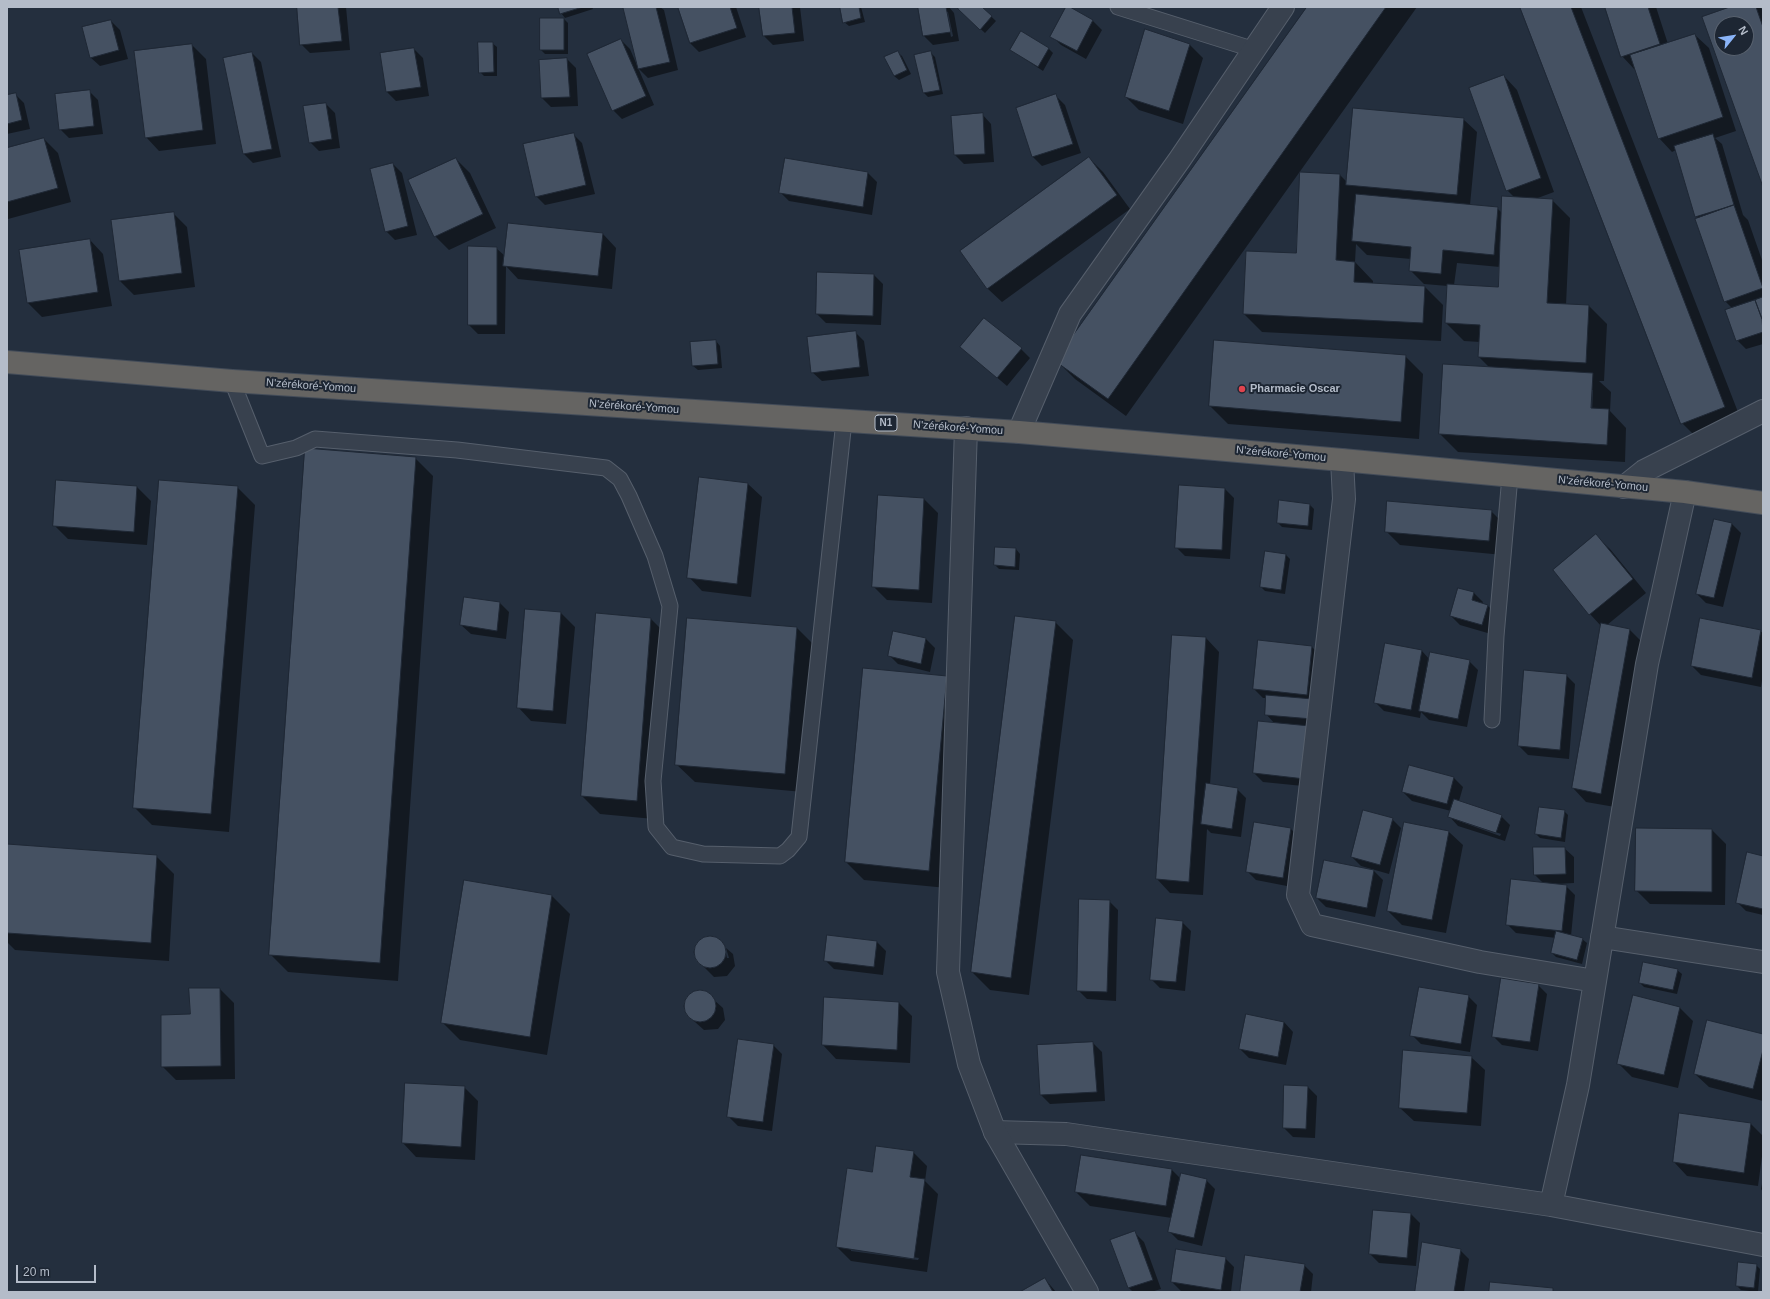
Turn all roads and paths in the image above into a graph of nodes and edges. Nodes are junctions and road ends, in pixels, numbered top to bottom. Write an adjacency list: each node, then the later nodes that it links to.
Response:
1 (1118, 7): 3 (lane)
2 (1283, 7): 3 (street)
3 (1255, 50): 9 (street)
4 (7, 362): 5 (highway, N'zérékoré-Yomou / N1)
5 (232, 381): 7 (highway, N'zérékoré-Yomou / N1); 7 (lane)
6 (1763, 411): 12 (street)
7 (844, 420): 8 (highway, N'zérékoré-Yomou / N1)
8 (966, 428): 9 (highway, N'zérékoré-Yomou / N1); 19 (street)
9 (1019, 432): 10 (highway, N'zérékoré-Yomou / N1)
10 (1342, 460): 11 (highway, N'zérékoré-Yomou / N1); 18 (street)
11 (1510, 476): 12 (highway, N'zérékoré-Yomou / N1); 15 (lane)
12 (1624, 487): 13 (highway, N'zérékoré-Yomou / N1)
13 (1685, 492): 14 (highway, N'zérékoré-Yomou / N1); 16 (street)
14 (1763, 503)
15 (1492, 720)
16 (1602, 937): 17 (street); 18 (street)
17 (1763, 962)
18 (1595, 981): 20 (street)
19 (995, 1132): 20 (street); 22 (street)
20 (1551, 1205): 21 (street)
21 (1763, 1245)
22 (1087, 1292)

